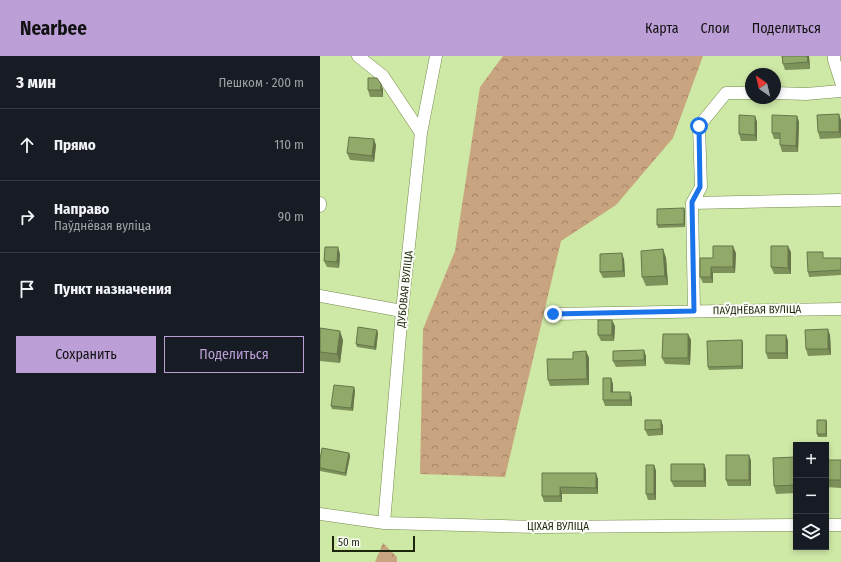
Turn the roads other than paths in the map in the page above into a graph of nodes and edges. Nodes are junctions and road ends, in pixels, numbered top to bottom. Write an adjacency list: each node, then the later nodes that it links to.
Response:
1 (358, 56): 8 (street)
2 (436, 56): 8 (street, ДУБОВАЯ ВУЛІЦА)
3 (834, 56): 4 (street)
4 (841, 82)
5 (841, 90): 7 (street)
6 (745, 93): 10 (street)
7 (781, 93)
8 (421, 133): 13 (street, ДУБОВАЯ ВУЛІЦА)
9 (841, 200): 10 (street)
10 (692, 202): 14 (street)
11 (320, 296): 13 (street)
12 (841, 309): 14 (street, ПАЎДНЁВАЯ ВУЛІЦА)
13 (402, 310): 17 (street, ДУБОВАЯ ВУЛІЦА)
14 (694, 311): 15 (street, ПАЎДНЁВАЯ ВУЛІЦА)
15 (553, 314)
16 (320, 514): 17 (street, ЦІХАЯ ВУЛІЦА)
17 (384, 523): 18 (street, ЦІХАЯ ВУЛІЦА)
18 (793, 525)
19 (829, 525): 20 (street)
20 (841, 525)

